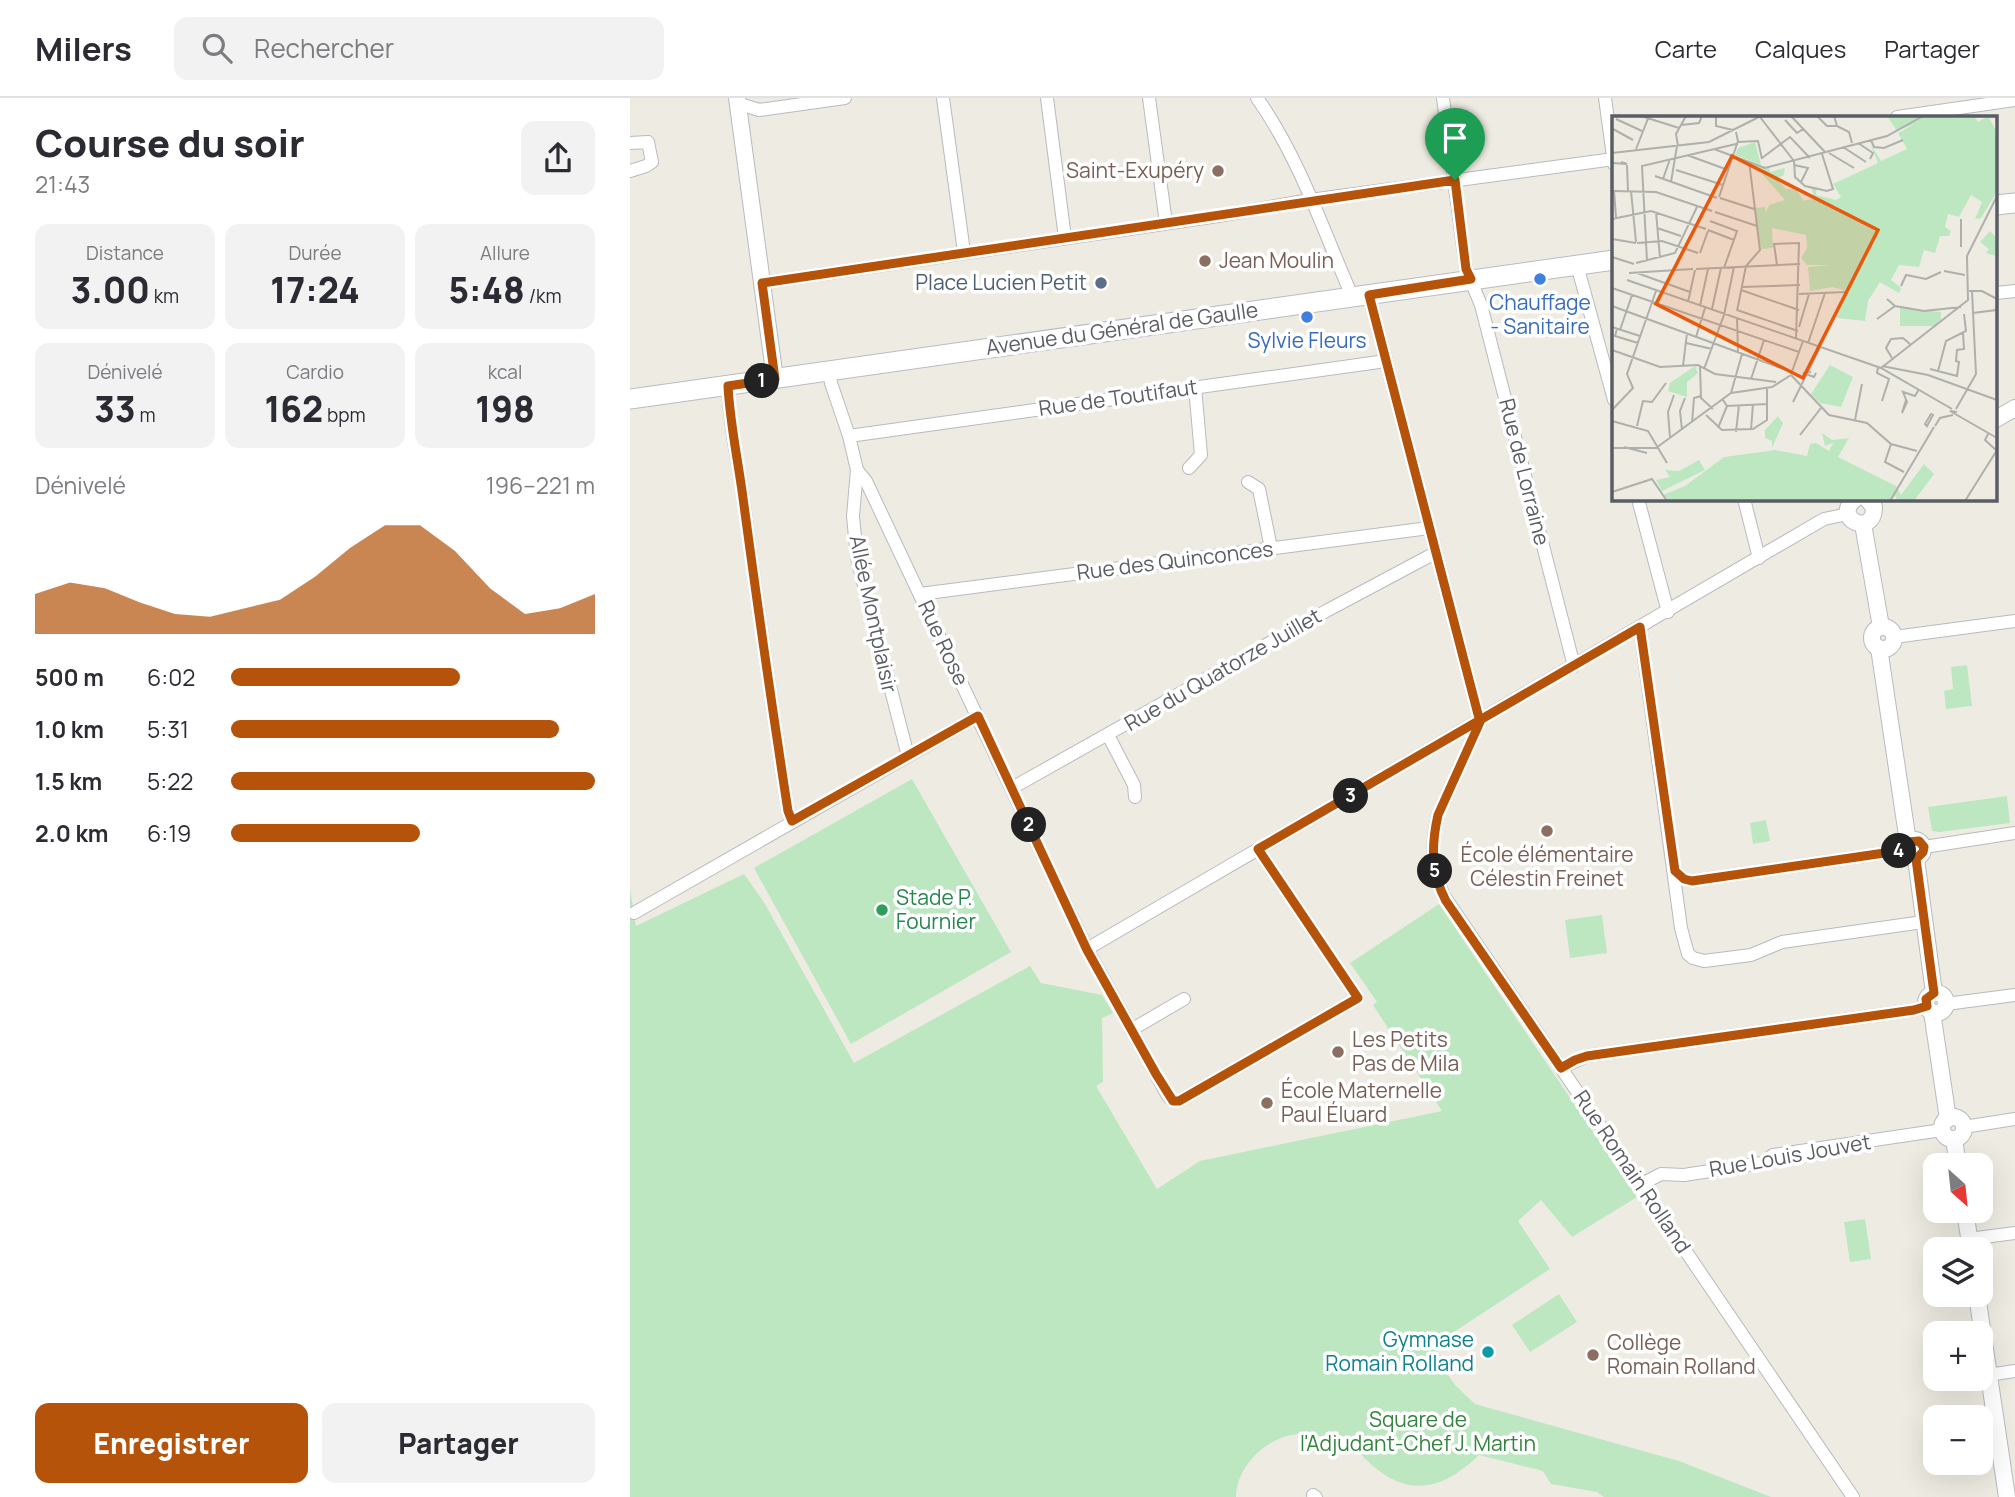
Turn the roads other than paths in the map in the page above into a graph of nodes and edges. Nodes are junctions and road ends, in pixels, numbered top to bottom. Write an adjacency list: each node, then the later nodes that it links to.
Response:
1 (845, 98): 8 (street)
2 (943, 98): 21 (street)
3 (1047, 98): 20 (street)
4 (1149, 98): 19 (street)
5 (1257, 98): 16 (street)
6 (1443, 98): 15 (street, Rue de Lorraine)
7 (1605, 98): 12 (street)
8 (737, 100): 25 (street)
9 (2015, 100): 10 (street)
10 (1904, 116)
11 (630, 143): 14 (street)
12 (1612, 147)
13 (1612, 161): 15 (street)
14 (630, 171)
15 (1455, 180): 16 (street); 24 (street, Rue de Lorraine)
16 (1310, 200): 19 (street); 28 (street)
17 (2015, 203): 18 (main road)
18 (1997, 205)
19 (1166, 223): 20 (street)
20 (1065, 238): 21 (street)
21 (964, 252): 25 (street)
22 (1612, 260): 23 (main road, Avenue du Général de Gaulle)
23 (1577, 265): 24 (main road, Avenue du Général de Gaulle); 34 (street)
24 (1471, 279): 28 (main road, Avenue du Général de Gaulle); 55 (street, Rue de Lorraine)
25 (762, 283): 31 (street)
26 (2015, 291): 27 (street)
27 (1997, 293)
28 (1361, 295): 29 (street); 30 (main road, Avenue du Général de Gaulle)
29 (1386, 361): 33 (street, Rue de Toutifaut); 46 (street)
30 (829, 371): 31 (main road, Avenue du Général de Gaulle); 38 (street, Rue Rose)
31 (775, 379): 32 (main road, Avenue du Général de Gaulle)
32 (728, 386): 35 (main road, Avenue du Général de Gaulle); 62 (street)
33 (1195, 387): 38 (street, Rue de Toutifaut); 39 (street)
34 (1612, 393)
35 (630, 400)
36 (2015, 408): 37 (street)
37 (1997, 418)
38 (849, 436): 40 (street, Rue Rose)
39 (1189, 468)
40 (857, 470): 50 (street, Rue Rose); 59 (street, Allée Montplaisir)
41 (1248, 482): 47 (street)
42 (1639, 500): 51 (street)
43 (1744, 500): 49 (street)
44 (1860, 501): 45 (street); 45 (street); 49 (street)
45 (1863, 524): 54 (street)
46 (1429, 528): 47 (street, Rue des Quinconces); 48 (street)
47 (1271, 548): 50 (street, Rue des Quinconces)
48 (1436, 553): 57 (street); 58 (street, Rue du Quatorze Juillet)
49 (1759, 558): 51 (street)
50 (920, 593): 56 (street, Rue Rose)
51 (1668, 612): 53 (street)
52 (2015, 621): 54 (street)
53 (1640, 627): 55 (street); 66 (street)
54 (1885, 640): 64 (street)
55 (1574, 666): 57 (street)
56 (978, 716): 59 (street); 60 (street, Rue Rose)
57 (1480, 722): 65 (street); 74 (street, Rue Romain Rolland)
58 (1108, 735): 60 (street, Rue du Quatorze Juillet); 61 (street)
59 (908, 756): 62 (street)
60 (1012, 788): 69 (street, Rue Rose)
61 (1135, 797)
62 (792, 821): 67 (street)
63 (2015, 834): 64 (street)
64 (1914, 847): 66 (street); 68 (street)
65 (1258, 849): 69 (street); 73 (street, Rue Rose)
66 (1675, 871): 68 (street)
67 (634, 914)
68 (1923, 922): 72 (street)
69 (1087, 950): 73 (street, Rue Rose)
70 (2015, 995): 72 (street)
71 (1184, 999): 73 (street)
72 (1936, 1006): 74 (street); 76 (street)
73 (1131, 1030)
74 (1561, 1068): 78 (street, Rue Romain Rolland)
75 (2015, 1122): 76 (street, Rue Louis Jouvet)
76 (1953, 1126): 77 (street); 78 (street, Rue Louis Jouvet)
77 (1956, 1153)
78 (1640, 1185): 84 (street, Rue Romain Rolland)
79 (2015, 1233): 80 (street)
80 (1993, 1239)
81 (2015, 1371): 82 (street)
82 (1993, 1374)
83 (1990, 1391): 85 (street)
84 (1853, 1497)
85 (2007, 1497)

